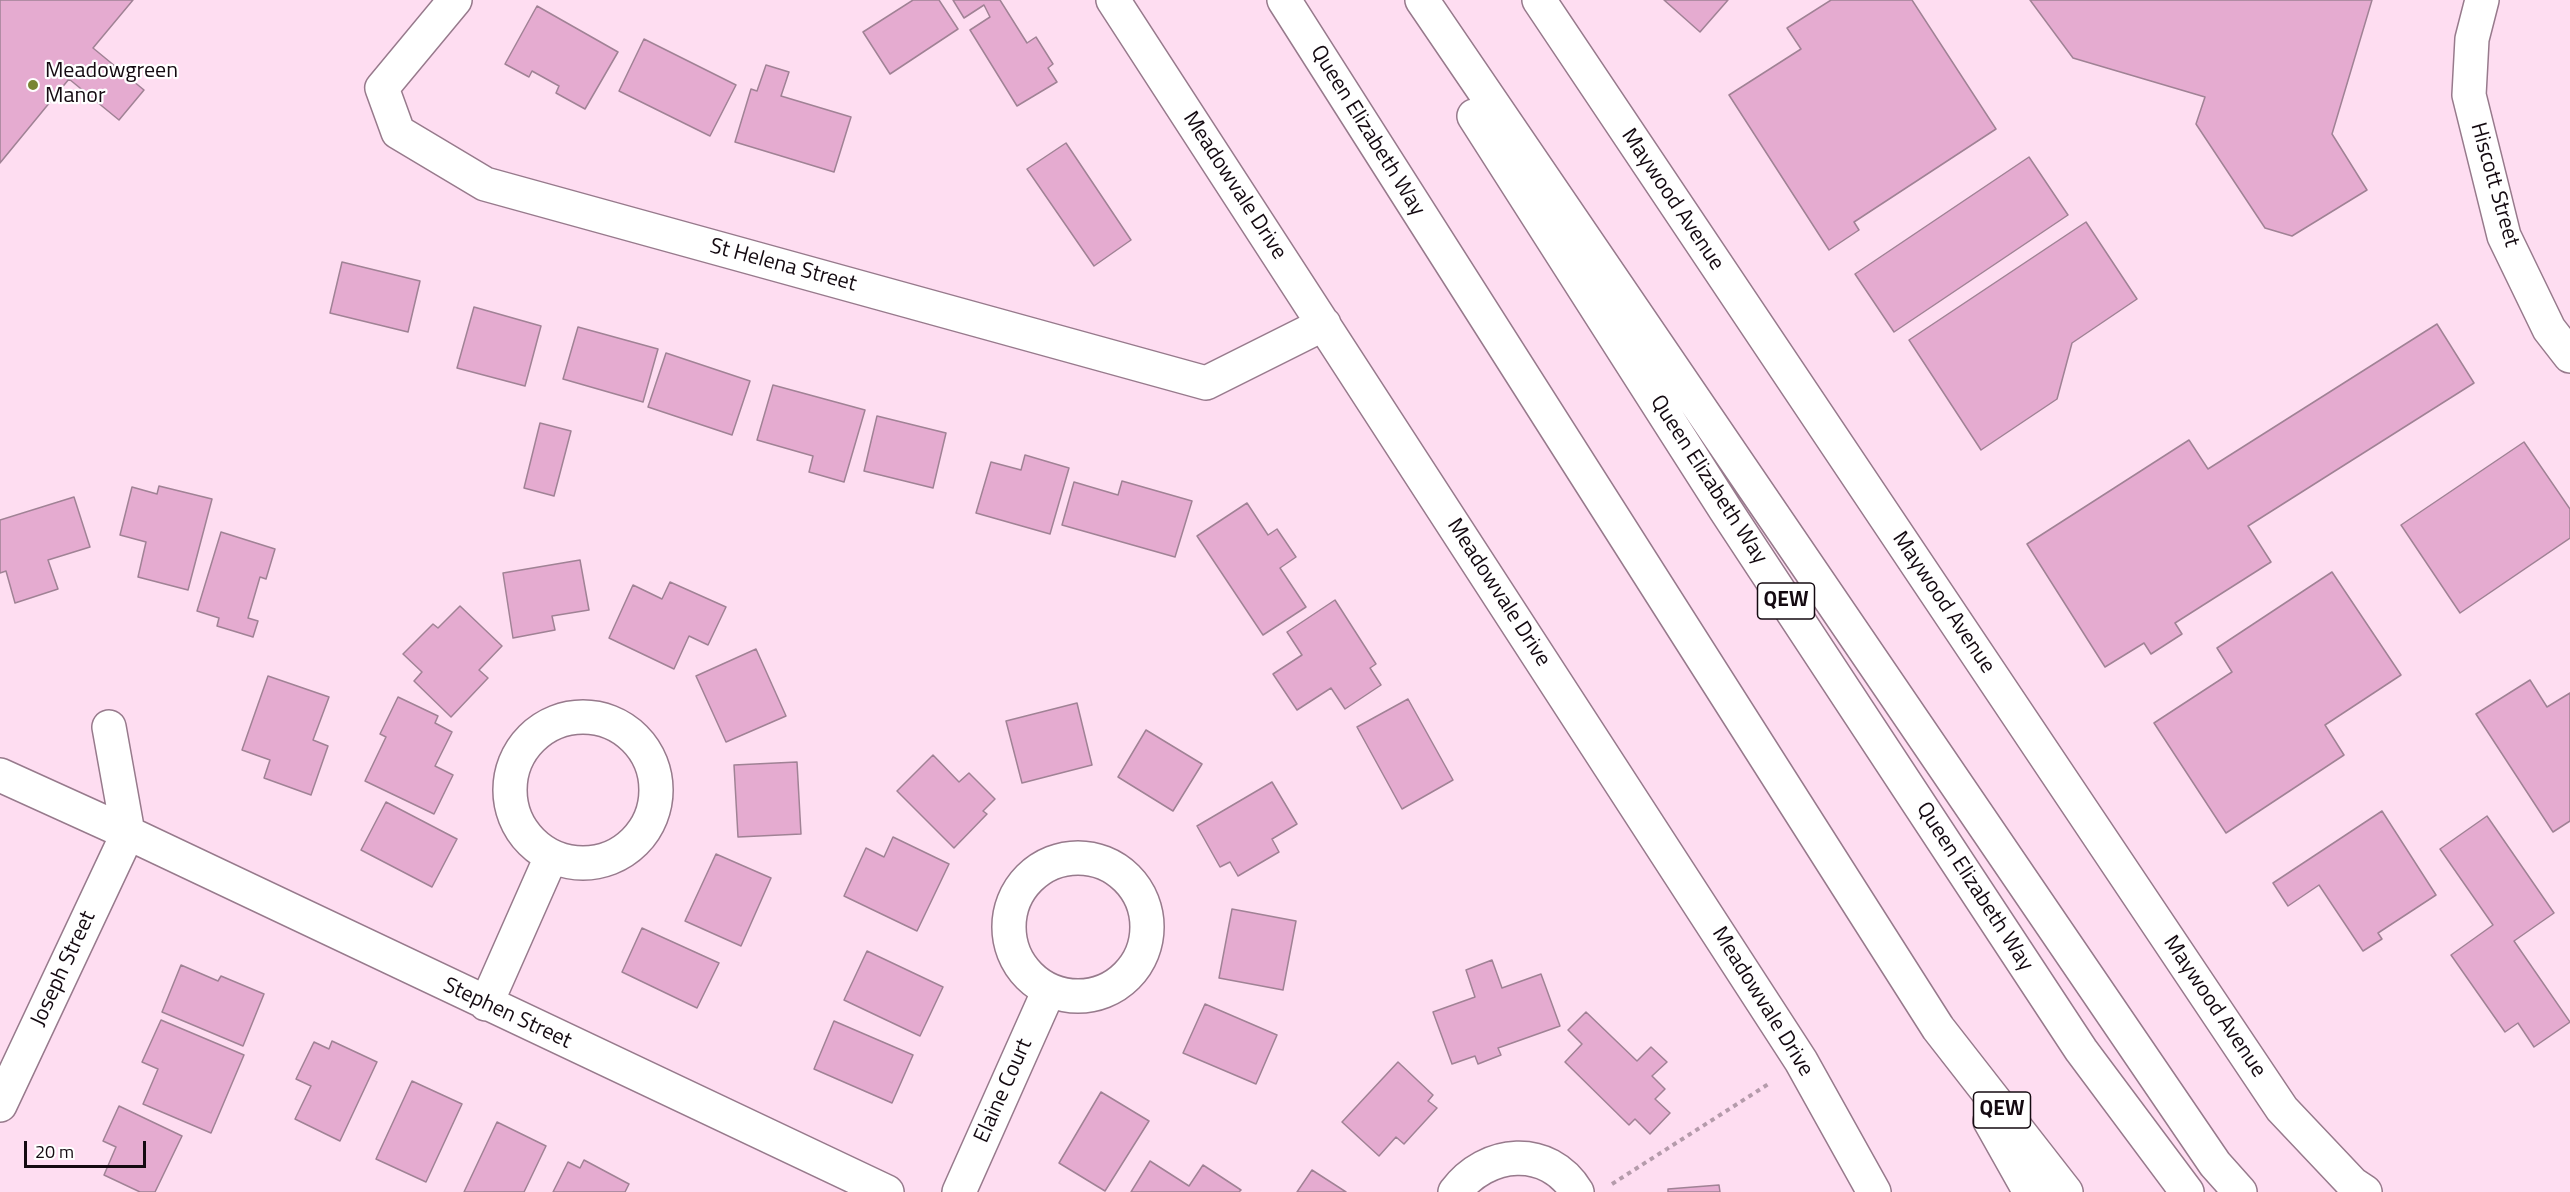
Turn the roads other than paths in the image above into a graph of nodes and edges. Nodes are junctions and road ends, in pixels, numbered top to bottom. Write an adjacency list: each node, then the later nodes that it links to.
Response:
1 (455, 0): 8 (main road, St Helena Street)
2 (1113, 0): 8 (main road, Meadowvale Drive)
3 (1284, 0): 16 (main road, Queen Elizabeth Way / QEW)
4 (1401, 0): 25 (main road, Queen Elizabeth Way / QEW)
5 (1422, 0): 26 (main road)
6 (1539, 0): 27 (main road, Maywood Avenue)
7 (2482, 0): 9 (main road, Hiscott Street)
8 (1324, 324): 22 (main road, Meadowvale Drive)
9 (2570, 356)
10 (109, 727): 12 (main road)
11 (0, 775): 12 (main road, Stephen Street)
12 (128, 833): 15 (main road, Stephen Street); 17 (main road, Joseph Street)
13 (551, 857): 13 (main road); 15 (main road)
14 (1049, 990): 14 (main road); 19 (main road, Elaine Court)
15 (486, 1004): 18 (main road, Stephen Street)
16 (1938, 1028): 23 (main road); 24 (main road, Queen Elizabeth Way / QEW)
17 (0, 1105)
18 (887, 1192)
19 (959, 1192)
20 (1455, 1192): 21 (main road)
21 (1577, 1192)
22 (1874, 1192)
23 (2030, 1192)
24 (2066, 1192)
25 (2187, 1192)
26 (2240, 1192)
27 (2365, 1192)

